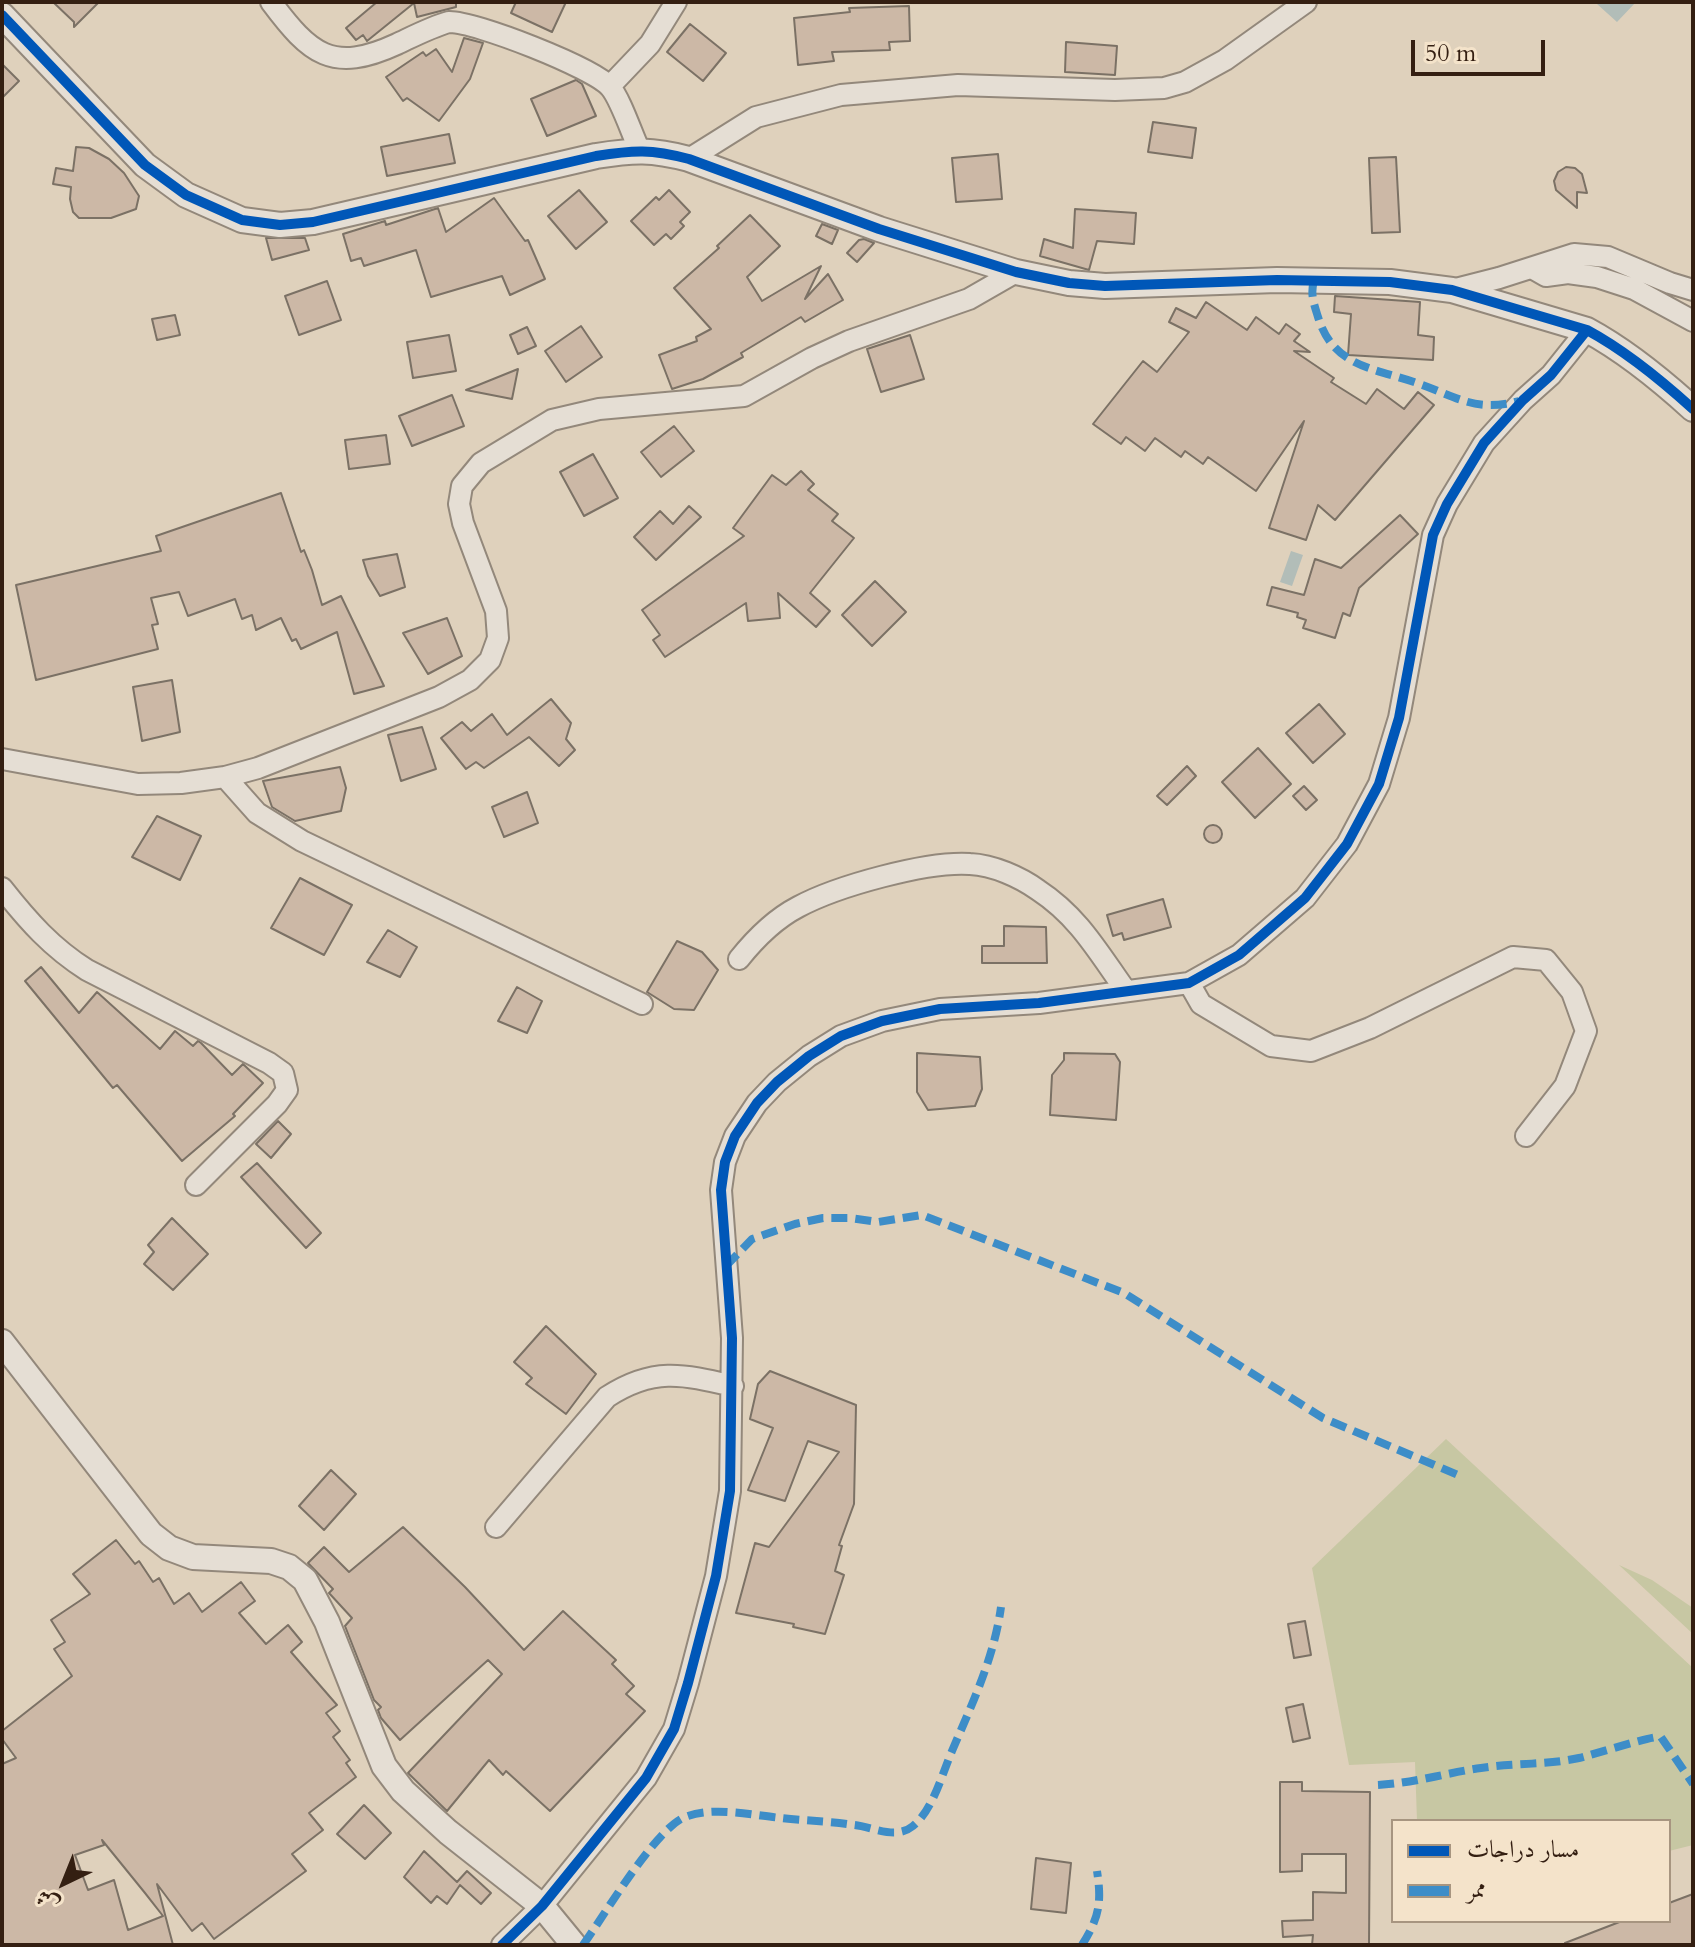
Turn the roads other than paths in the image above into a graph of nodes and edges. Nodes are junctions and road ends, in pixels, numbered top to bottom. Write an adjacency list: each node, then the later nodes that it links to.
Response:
1 (271, 2): 5 (street)
2 (676, 2): 5 (street)
3 (1306, 2): 7 (street)
4 (3, 14): 6 (street)
5 (610, 86): 6 (street)
6 (639, 149): 7 (street)
7 (689, 159): 9 (street)
8 (1532, 268): 10 (street); 11 (street); 12 (street)
9 (1016, 272): 10 (street); 16 (street)
10 (1452, 290): 13 (street)
11 (1693, 290)
12 (1693, 321)
13 (1587, 330): 14 (street); 19 (street)
14 (1693, 409)
15 (2, 759): 16 (street)
16 (225, 777): 21 (street)
17 (2, 888): 23 (street)
18 (739, 959): 20 (street)
19 (1189, 983): 20 (street); 22 (street)
20 (1126, 991): 25 (street)
21 (642, 1004)
22 (1526, 1136)
23 (196, 1185)
24 (2, 1342): 27 (street)
25 (733, 1386): 26 (street); 27 (street)
26 (496, 1527)
27 (542, 1906): 28 (street); 29 (street)
28 (502, 1945)
29 (574, 1945)

